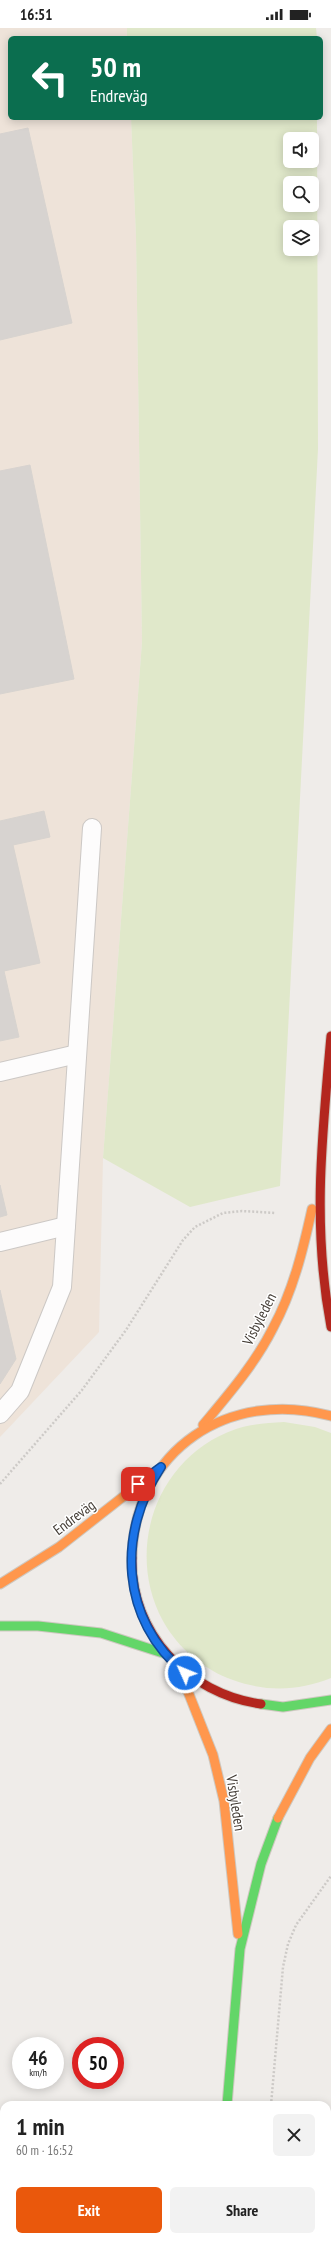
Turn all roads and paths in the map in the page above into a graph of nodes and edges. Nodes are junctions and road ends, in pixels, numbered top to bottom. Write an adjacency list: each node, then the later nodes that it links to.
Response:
1 (92, 828): 3 (lane)
2 (331, 1036): 5 (main road, Visbyleden)
3 (77, 1054): 4 (lane); 7 (lane)
4 (0, 1072)
5 (319, 1177): 9 (main road, Visbyleden); 12 (main road, Visbyleden)
6 (276, 1214): 14 (path)
7 (66, 1226): 8 (lane); 10 (lane)
8 (0, 1242)
9 (331, 1327)
10 (0, 1414)
11 (331, 1416): 12 (main road)
12 (196, 1433): 13 (main road)
13 (161, 1467): 15 (main road, Endreväg); 17 (main road)
14 (0, 1484)
15 (0, 1584)
16 (0, 1626): 17 (main road)
17 (166, 1654): 18 (main road)
18 (178, 1668): 19 (main road); 22 (main road, Visbyleden)
19 (331, 1700)
20 (331, 1729): 22 (main road, Visbyleden)
21 (331, 1876): 24 (path)
22 (240, 1949): 23 (main road, Visbyleden)
23 (227, 2101)
24 (271, 2101)

